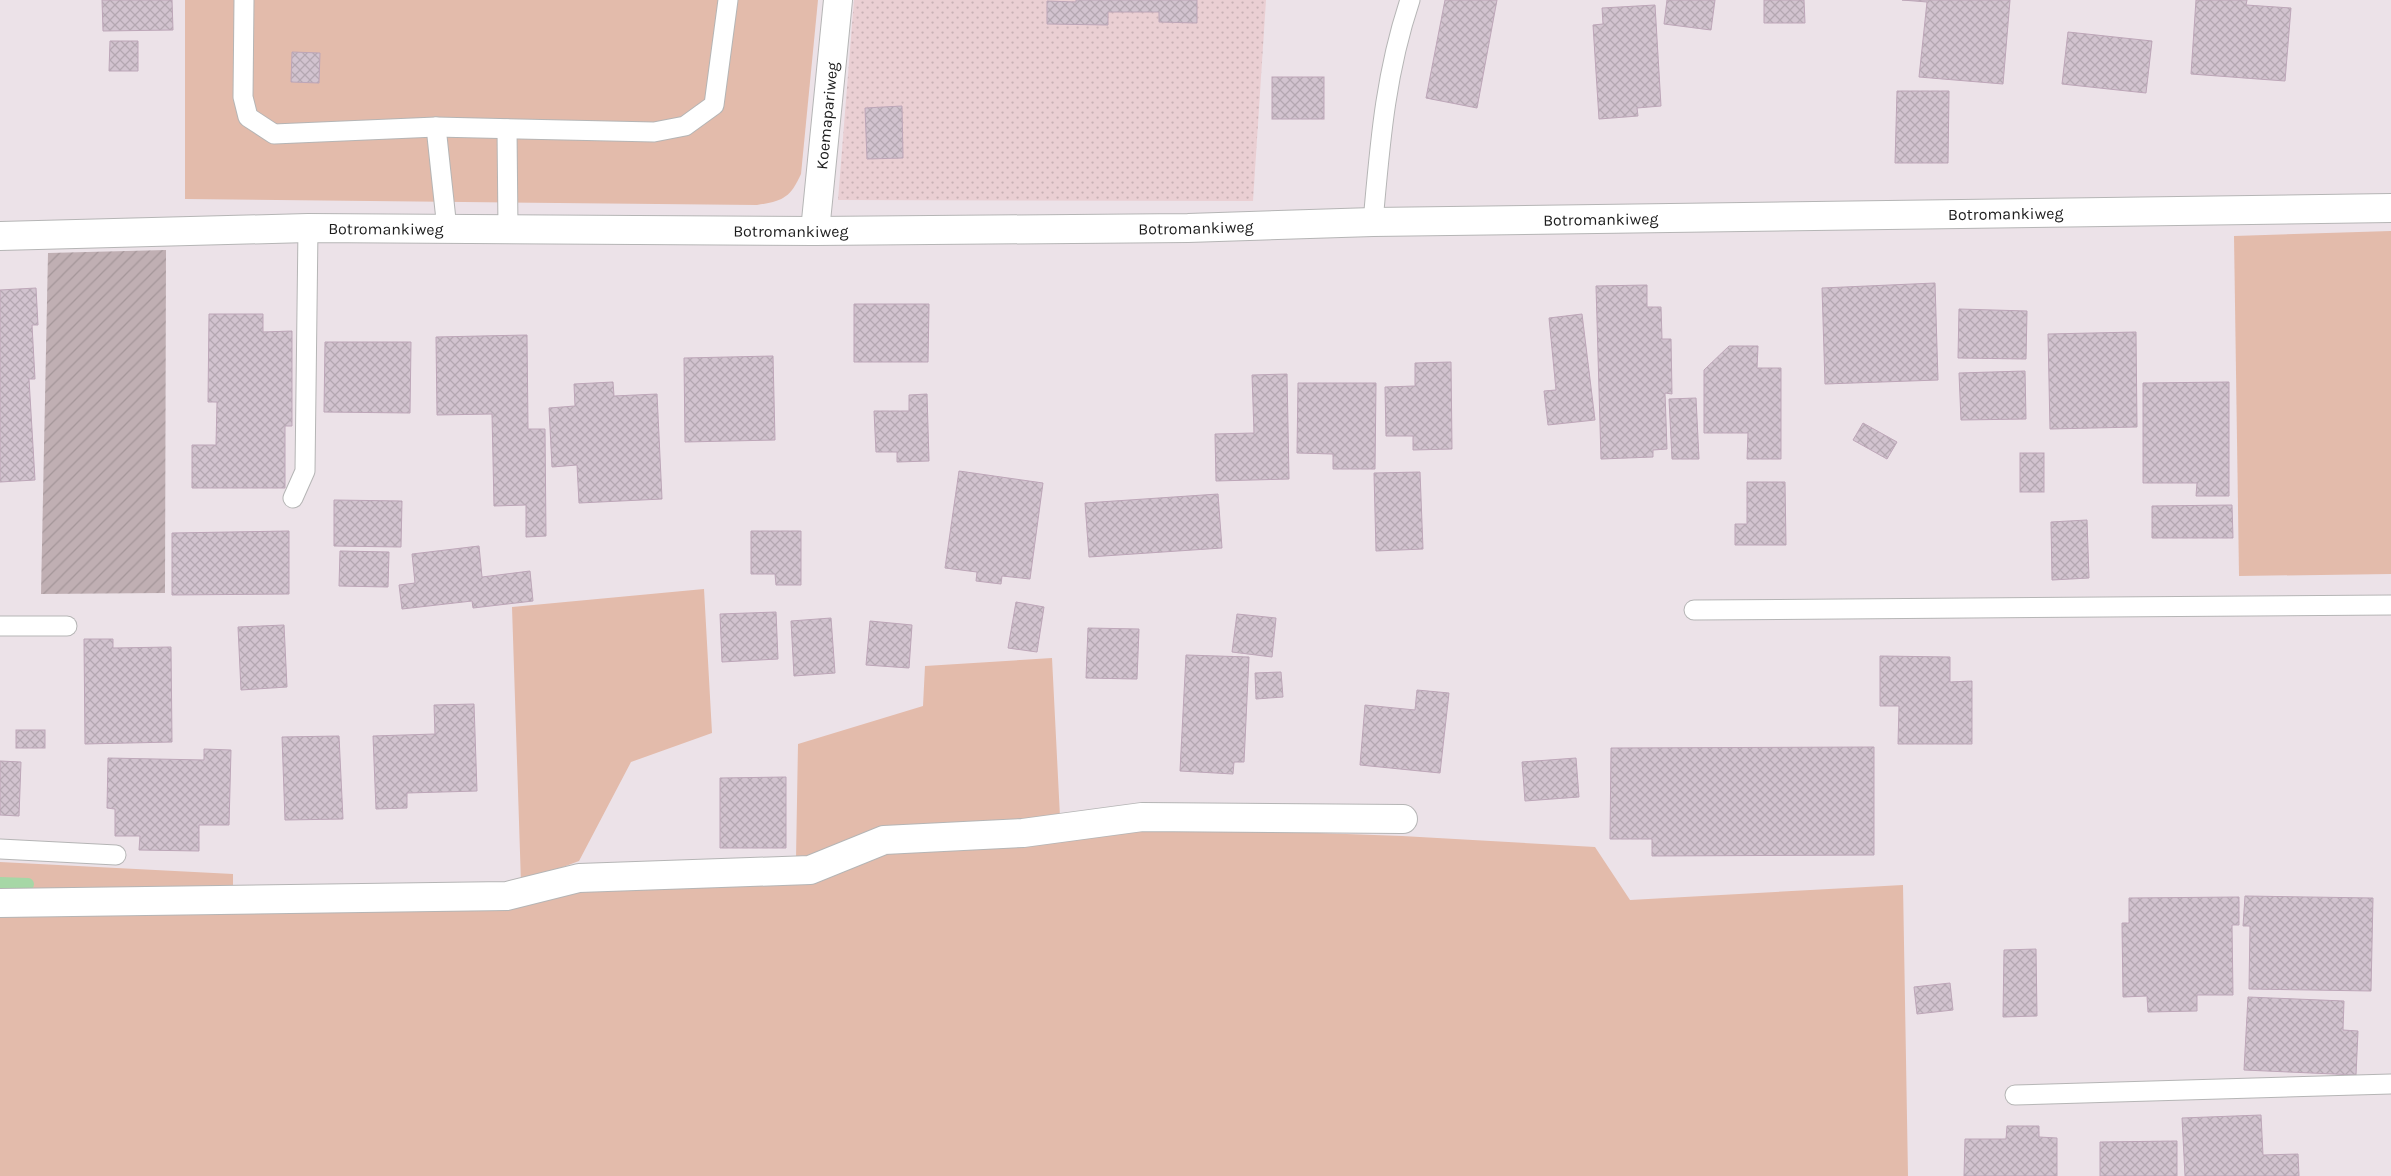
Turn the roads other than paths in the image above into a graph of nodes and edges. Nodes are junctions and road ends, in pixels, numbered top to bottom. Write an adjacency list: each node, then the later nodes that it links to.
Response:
1 (244, 0): 5 (lane)
2 (728, 0): 6 (lane)
3 (838, 0): 12 (street, Koemapariweg)
4 (1410, 0): 8 (lane)
5 (436, 126): 6 (lane); 10 (lane)
6 (506, 128): 11 (lane)
7 (2391, 208): 8 (street, Botromankiweg)
8 (1373, 222): 12 (street, Botromankiweg)
9 (308, 228): 10 (street, Botromankiweg); 13 (street, Botromankiweg); 14 (lane)
10 (446, 229): 11 (street, Botromankiweg)
11 (508, 229): 12 (street, Botromankiweg)
12 (814, 231)
13 (0, 236)
14 (293, 498)
15 (2391, 604): 16 (lane)
16 (1694, 610)
17 (0, 626): 18 (lane)
18 (67, 626)
19 (1404, 819): 22 (street)
20 (0, 849): 21 (lane)
21 (116, 855)
22 (0, 903)
23 (2391, 1084): 24 (lane)
24 (2015, 1095)

